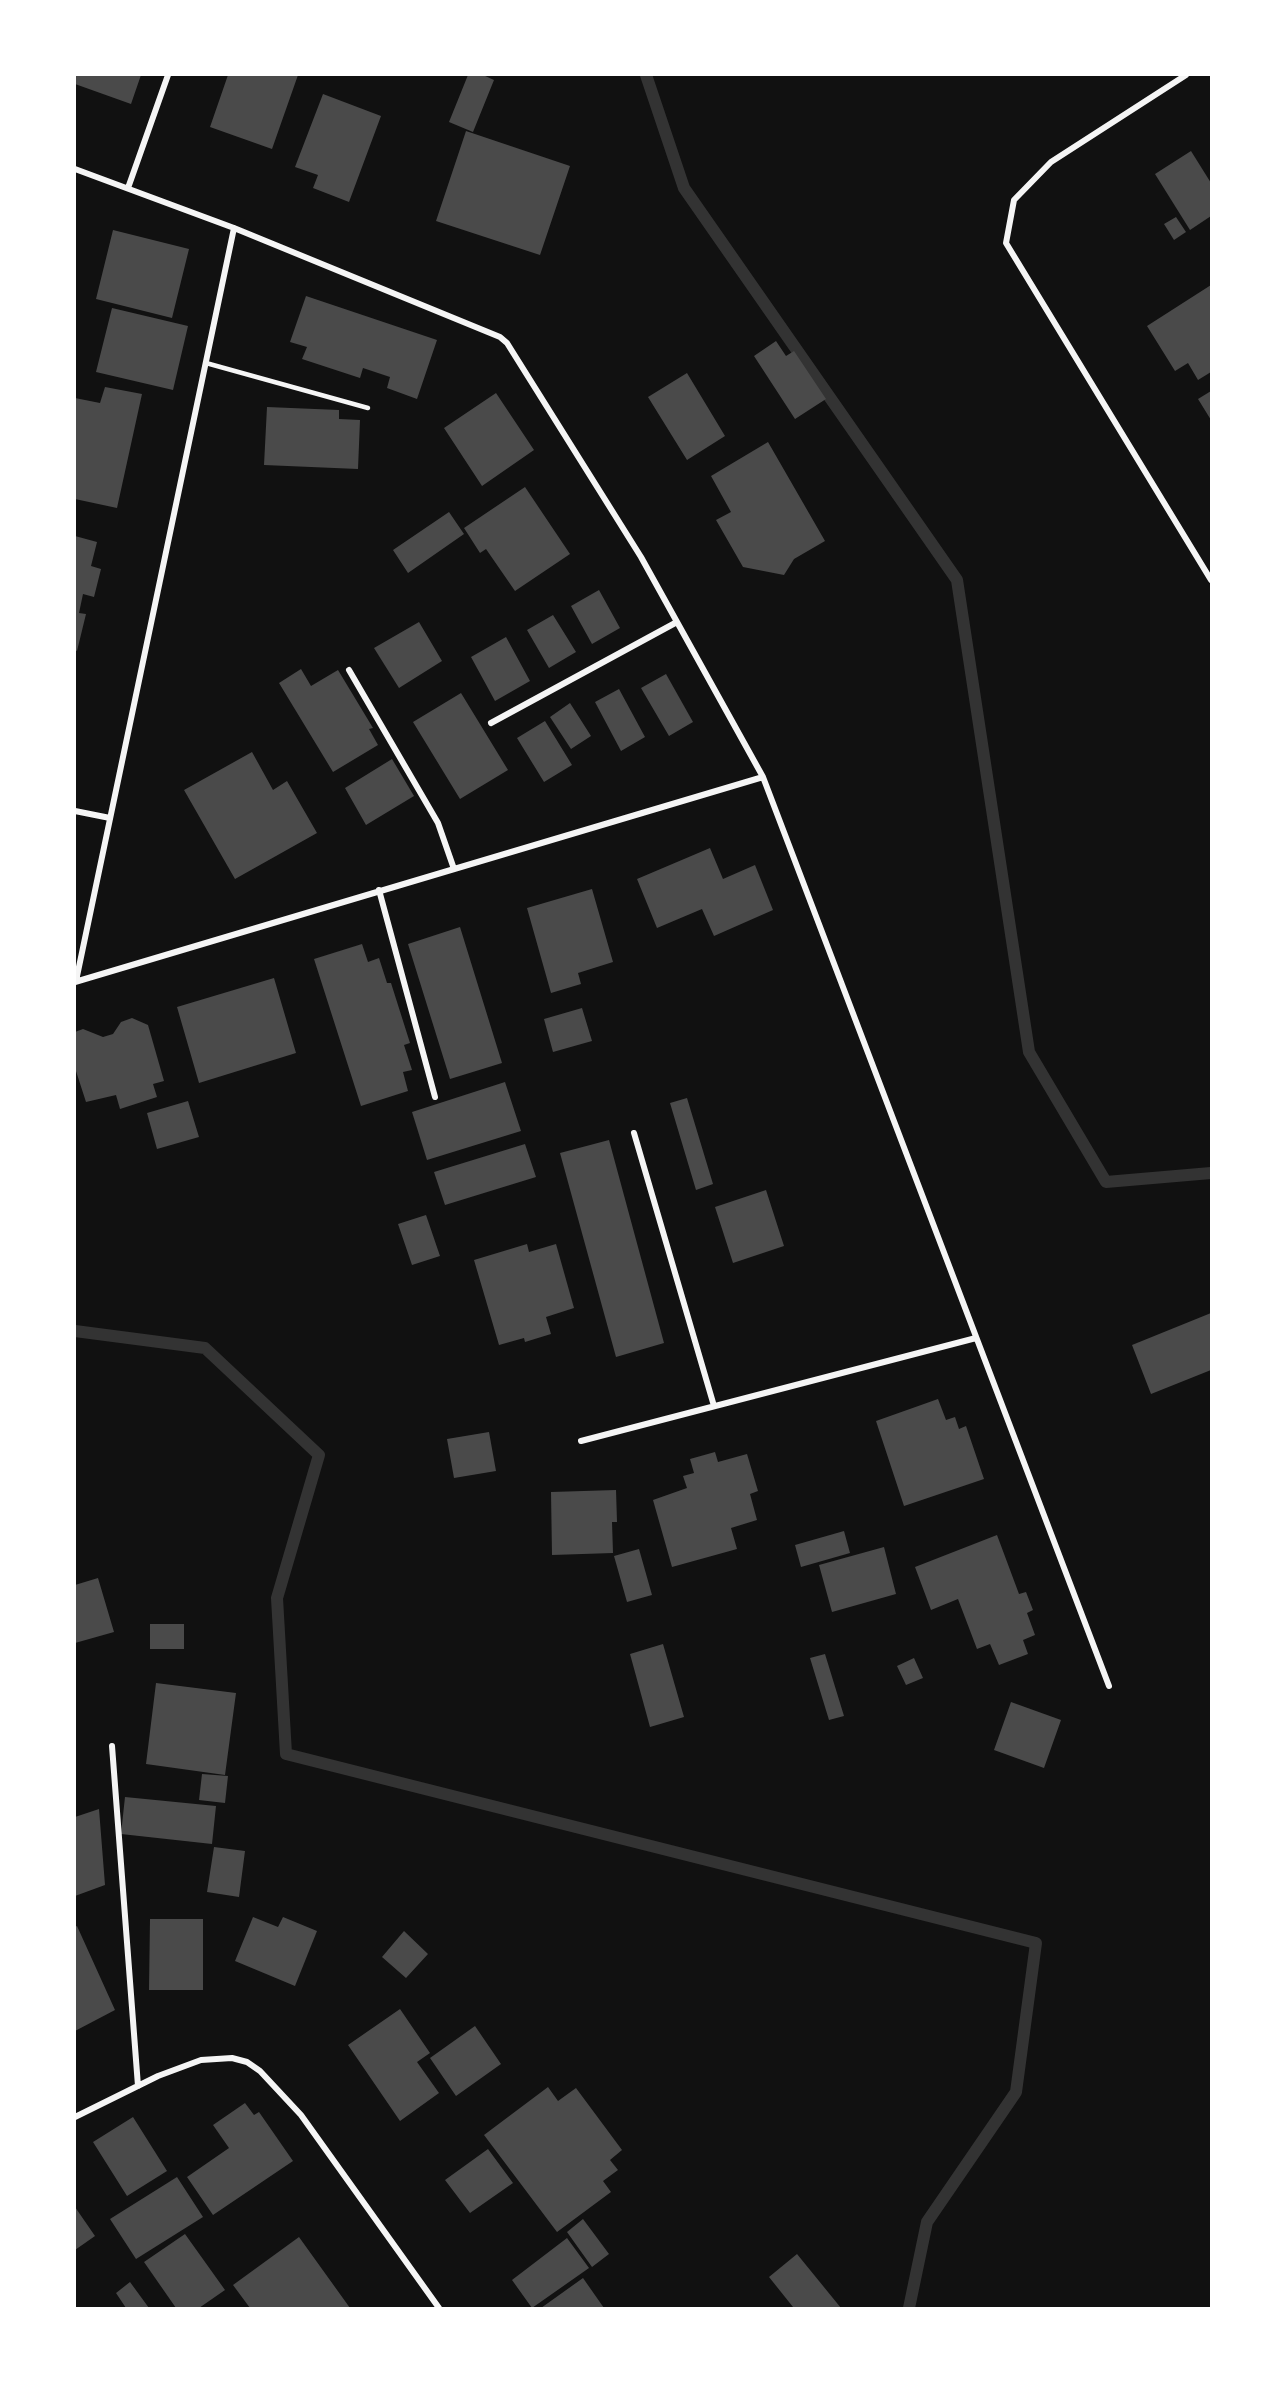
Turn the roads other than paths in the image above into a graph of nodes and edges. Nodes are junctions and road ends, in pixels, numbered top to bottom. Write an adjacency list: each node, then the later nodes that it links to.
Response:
1 (168, 75): 4 (street)
2 (1186, 75): 8 (street)
3 (75, 169): 4 (street)
4 (128, 188): 5 (street)
5 (234, 228): 6 (street); 9 (street)
6 (206, 363): 7 (lane); 14 (street)
7 (368, 408)
8 (1211, 580)
9 (677, 622): 11 (street); 12 (street)
10 (349, 670): 15 (street)
11 (491, 723)
12 (763, 777): 15 (street); 20 (street)
13 (75, 811): 14 (street)
14 (110, 818): 17 (street)
15 (454, 869): 16 (street)
16 (379, 890): 17 (street); 18 (street)
17 (75, 982)
18 (435, 1097)
19 (634, 1133): 21 (street)
20 (976, 1338): 21 (street); 23 (street)
21 (714, 1406): 22 (street)
22 (581, 1441)
23 (1109, 1686)
24 (112, 1746): 25 (street)
25 (138, 2086): 26 (street); 27 (street)
26 (75, 2117)
27 (439, 2308)

